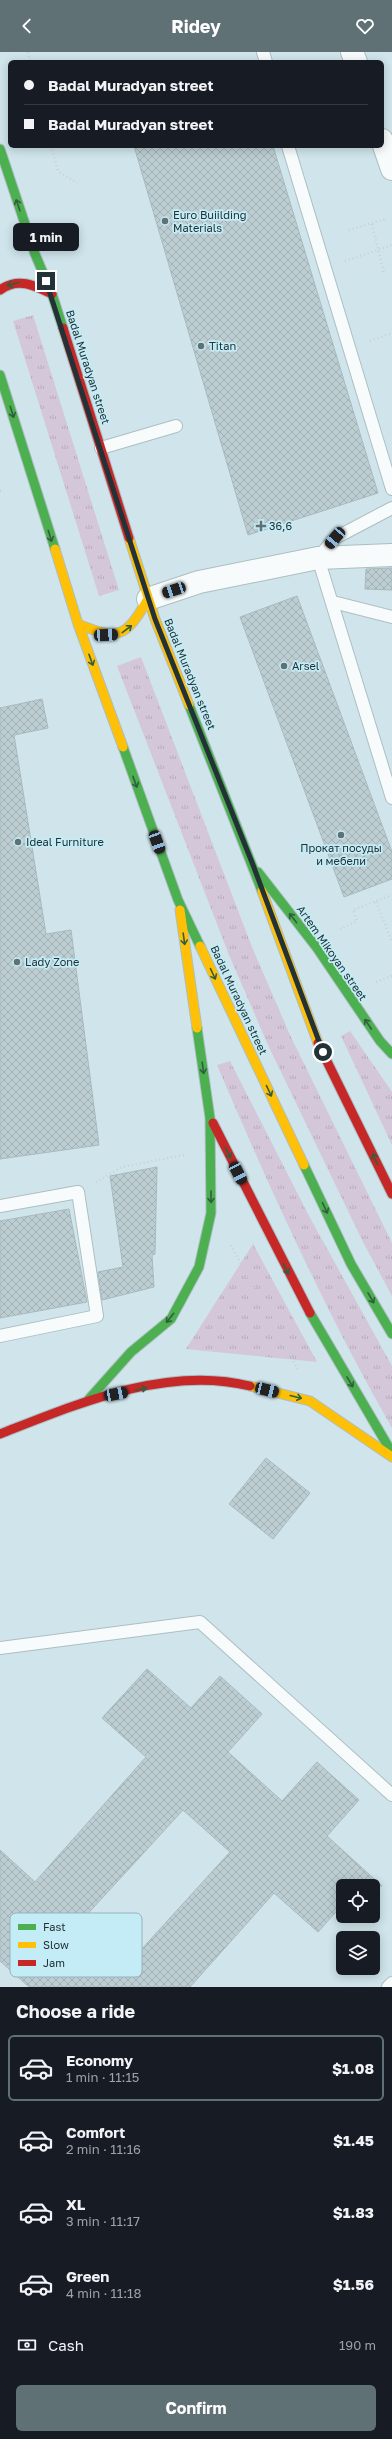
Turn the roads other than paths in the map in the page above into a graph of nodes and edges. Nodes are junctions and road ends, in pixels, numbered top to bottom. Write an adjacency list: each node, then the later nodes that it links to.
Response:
1 (384, 146): 4 (street)
2 (289, 148): 10 (lane)
3 (0, 149): 6 (main road, Badal Muradyan street, one-way to 3)
4 (392, 169)
5 (0, 290): 6 (main road, one-way to 5)
6 (52, 294): 9 (main road, Badal Muradyan street)
7 (0, 375): 17 (main road, Badal Muradyan street, one-way to 17)
8 (176, 426): 9 (lane)
9 (101, 448): 14 (main road, Badal Muradyan street)
10 (392, 489)
11 (392, 508): 13 (lane)
12 (392, 555): 13 (street)
13 (318, 558): 14 (street); 15 (lane)
14 (148, 599): 17 (main road, one-way to 14); 19 (main road, Badal Muradyan street)
15 (332, 602): 16 (lane); 18 (lane)
16 (392, 617)
17 (78, 624): 20 (main road, Badal Muradyan street, one-way to 20)
18 (392, 798)
19 (253, 865): 21 (main road, Artem Mikoyan street, one-way to 19); 25 (main road, Badal Muradyan street, one-way to 19)
20 (178, 900): 24 (main road, one-way to 24); 27 (main road, Badal Muradyan street, one-way to 27)
21 (380, 1042): 22 (main road, Artem Mikoyan street); 23 (main road)
22 (392, 1054)
23 (392, 1064)
24 (210, 1118): 29 (main road, one-way to 29); 31 (main road, one-way to 31)
25 (392, 1194)
26 (0, 1206): 28 (lane)
27 (392, 1334)
28 (0, 1336)
29 (89, 1399): 30 (main road); 32 (main road, one-way to 32)
30 (0, 1434)
31 (392, 1453)
32 (392, 1457)
33 (0, 1648): 34 (lane)
34 (392, 1795)
35 (392, 1983): 36 (lane)
36 (388, 1987)

